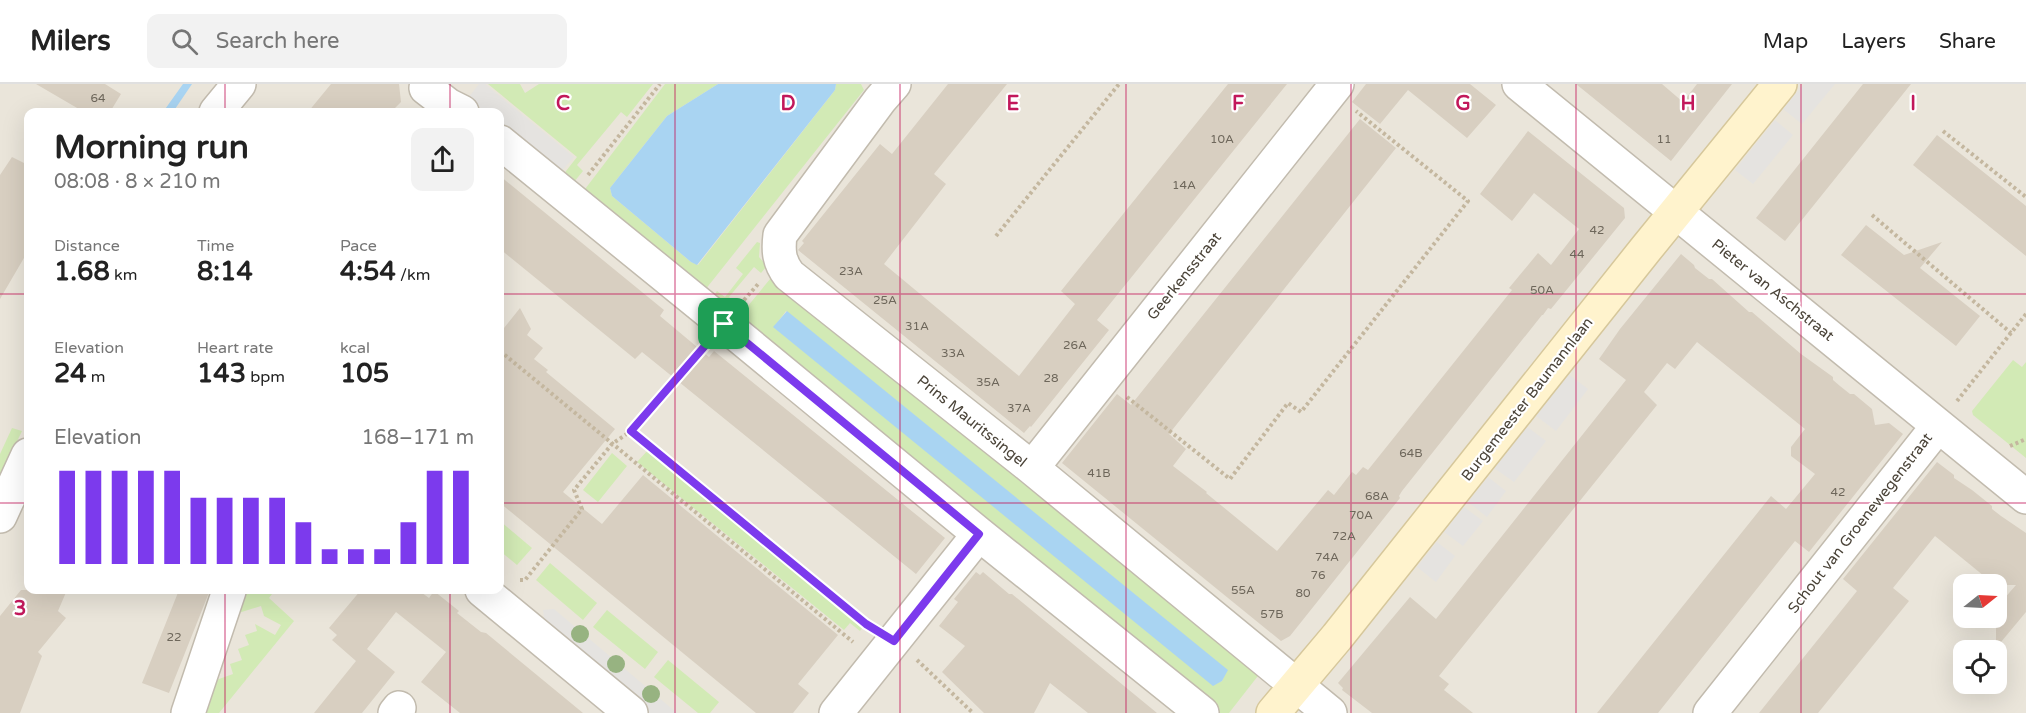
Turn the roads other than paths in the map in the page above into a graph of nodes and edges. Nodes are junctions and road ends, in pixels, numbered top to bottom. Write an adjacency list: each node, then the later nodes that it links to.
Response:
1 (239, 84): 7 (street)
2 (1520, 84): 10 (street, Pieter van Aschstraat)
3 (1780, 84): 10 (street, Burgemeester Baumannlaan)
4 (1336, 86): 13 (street, Geerkensstraat)
5 (426, 88): 8 (street)
6 (882, 89): 13 (street, Prins Mauritssingel)
7 (219, 108)
8 (454, 108)
9 (504, 145): 16 (street)
10 (1676, 211): 11 (street, Pieter van Aschstraat); 19 (street, Burgemeester Baumannlaan)
11 (1938, 426): 14 (street, Pieter van Aschstraat); 26 (street, Schout van Groenewegenstraat)
12 (24, 464): 15 (street)
13 (1032, 468): 19 (street, Prins Mauritssingel)
14 (2026, 497)
15 (0, 516)
16 (979, 534): 22 (street); 23 (street)
17 (228, 594): 20 (street)
18 (490, 596): 21 (street)
19 (1295, 686): 24 (street, Burgemeester Baumannlaan); 25 (street, Prins Mauritssingel)
20 (188, 713)
21 (631, 713)
22 (836, 713)
23 (1202, 713)
24 (1273, 713)
25 (1330, 713)
26 (1710, 713)

